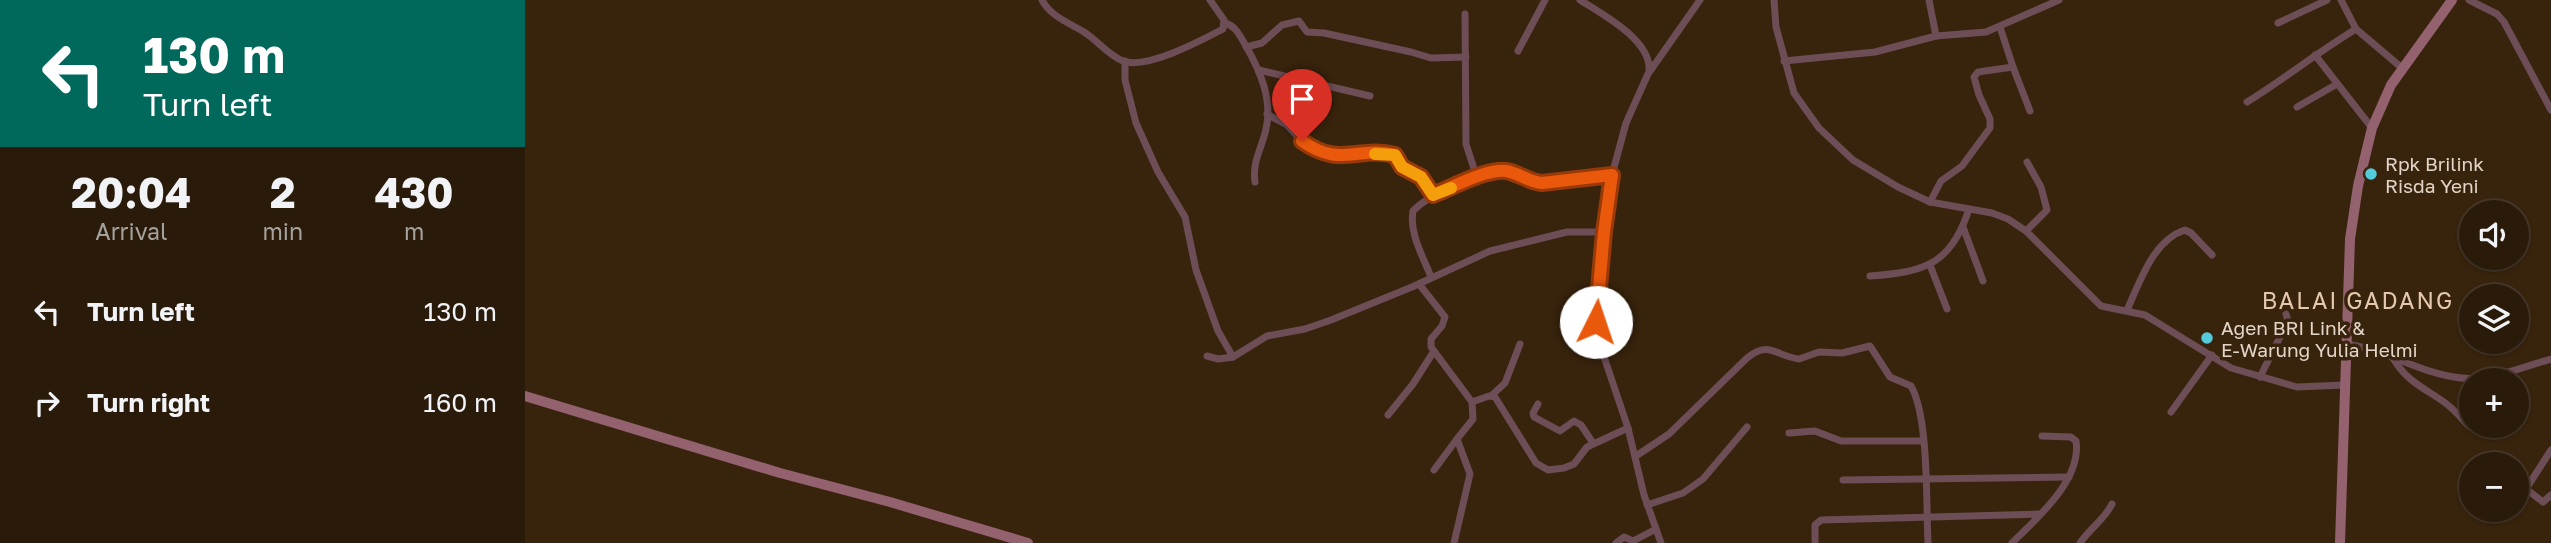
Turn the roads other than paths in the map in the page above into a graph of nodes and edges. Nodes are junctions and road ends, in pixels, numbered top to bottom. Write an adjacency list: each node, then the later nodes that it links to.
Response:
1 (1042, 0): 23 (street)
2 (1209, 0): 14 (street)
3 (1545, 0): 20 (street)
4 (1580, 0): 28 (street)
5 (1700, 0): 28 (street)
6 (1775, 0): 24 (street)
7 (1929, 0): 18 (street)
8 (2059, 0): 16 (street)
9 (2327, 0): 15 (street)
10 (2341, 0): 17 (street)
11 (2452, 0): 26 (street)
12 (2469, 0): 34 (street)
13 (1465, 14): 22 (street)
14 (1225, 23): 19 (street); 23 (street)
15 (2278, 23)
16 (2000, 27): 18 (street); 25 (street)
17 (2356, 29): 21 (street); 26 (street)
18 (1936, 36): 24 (street)
19 (1246, 47): 22 (street); 27 (street)
20 (1518, 51)
21 (2315, 55): 30 (street); 32 (street)
22 (1466, 57): 41 (street)
23 (1125, 61): 63 (street)
24 (1784, 61): 44 (street)
25 (2013, 67): 35 (street); 44 (street)
26 (2402, 68): 38 (street)
27 (1259, 70): 29 (street); 36 (street)
28 (1648, 74): 40 (street)
29 (1297, 78): 31 (street); 37 (street)
30 (2337, 84): 33 (street); 38 (street)
31 (1370, 96)
32 (2246, 102)
33 (2297, 107)
34 (2551, 110)
35 (2030, 111)
36 (1268, 114): 42 (street); 43 (street)
37 (1305, 116)
38 (2372, 128): 59 (street)
39 (2027, 162): 47 (street)
40 (1612, 175): 41 (street); 48 (street)
41 (1477, 178): 43 (street)
42 (1255, 182)
43 (1433, 195): 52 (street)
44 (1930, 202): 45 (street)
45 (1969, 209): 46 (street); 47 (street)
46 (1963, 227): 50 (street); 53 (street)
47 (2026, 231): 56 (street)
48 (1604, 232): 52 (street); 76 (street)
49 (2212, 255): 56 (street)
50 (1930, 265): 51 (street); 55 (street)
51 (1870, 275)
52 (1431, 277): 54 (street)
53 (1983, 281)
54 (1419, 284): 60 (street); 63 (street)
55 (1947, 309)
56 (2127, 310): 61 (street)
57 (2286, 314): 66 (street)
58 (1520, 344): 69 (street)
59 (2347, 344): 64 (street); 67 (street)
60 (1434, 351): 70 (street); 73 (street)
61 (2212, 355): 66 (street); 72 (street)
62 (1207, 356): 63 (street)
63 (1233, 357)
64 (2393, 358): 65 (street); 74 (street)
65 (2551, 359)
66 (2260, 377): 67 (street)
67 (2344, 385): 102 (street)
68 (525, 396): 94 (street)
69 (1492, 396): 70 (street); 81 (street)
70 (1472, 402): 79 (street)
71 (1538, 404): 81 (street)
72 (2171, 412)
73 (1388, 415)
74 (2459, 416)
75 (1747, 427): 90 (street)
76 (1628, 428): 81 (street); 83 (street)
77 (1789, 433): 80 (street)
78 (2042, 436): 85 (street)
79 (1457, 439): 84 (street); 95 (street)
80 (1922, 441): 83 (street); 87 (street)
81 (1593, 443)
82 (2551, 450): 88 (street)
83 (1636, 456): 90 (street)
84 (1434, 470)
85 (2069, 477): 87 (street); 91 (street)
86 (1843, 480): 87 (street)
87 (1925, 480): 92 (street)
88 (2551, 495)
89 (2112, 504): 101 (street)
90 (1647, 505): 93 (street)
91 (2040, 514): 92 (street); 100 (street)
92 (1926, 516): 98 (street); 99 (street)
93 (1656, 529): 96 (street); 97 (street)
94 (1028, 543)
95 (1454, 543)
96 (1616, 543)
97 (1661, 543)
98 (1815, 543)
99 (1928, 543)
100 (2012, 543)
101 (2080, 543)
102 (2340, 543)

